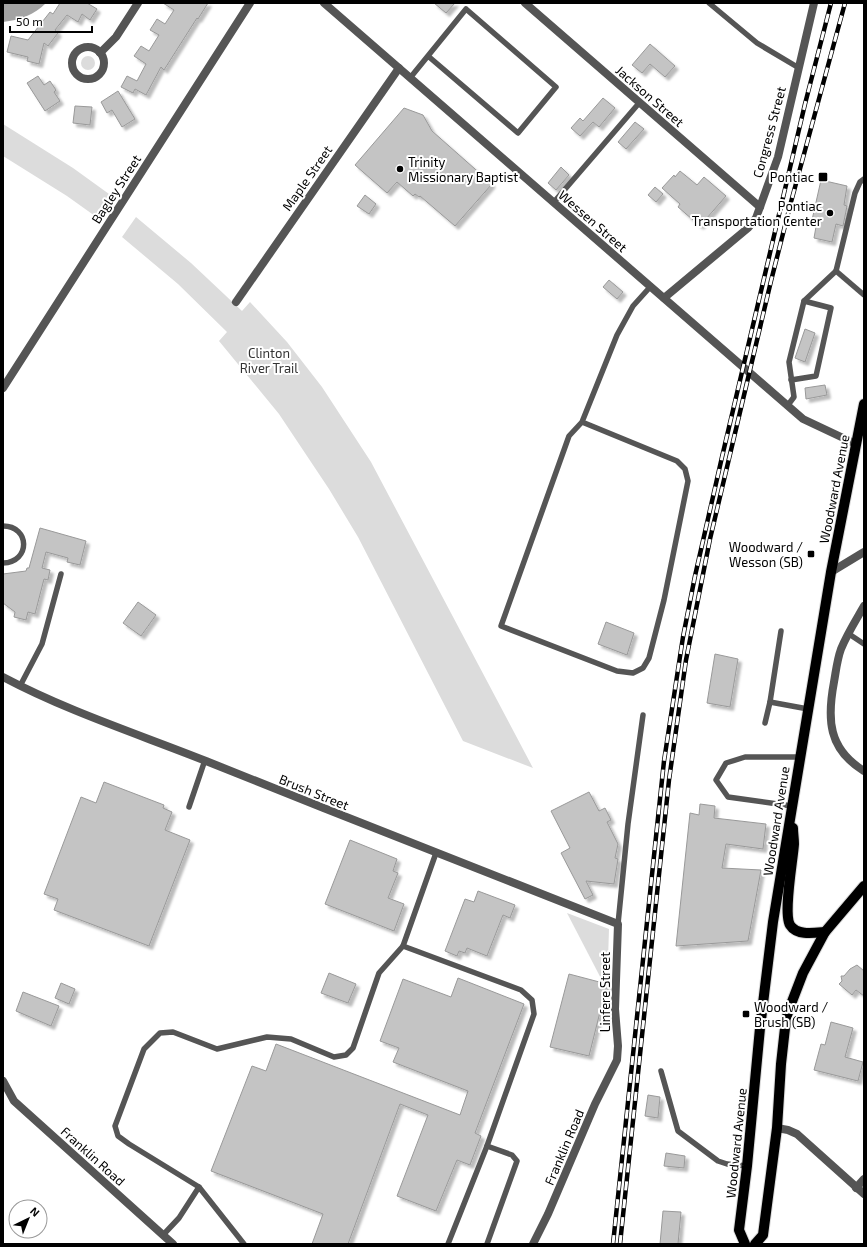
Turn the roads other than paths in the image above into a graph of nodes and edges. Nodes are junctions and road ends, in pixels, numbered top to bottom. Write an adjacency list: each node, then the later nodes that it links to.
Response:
1 (138, 3): 7 (street)
2 (250, 3): 23 (street, Bagley Street)
3 (324, 3): 9 (street, Wessen Street)
4 (526, 3): 12 (street, Jackson Street)
5 (709, 3): 10 (lane)
6 (814, 3): 10 (street, Congress Street)
7 (100, 53)
8 (428, 56): 8 (lane); 11 (lane)
9 (399, 68): 11 (street, Wessen Street); 21 (street, Maple Street)
10 (799, 68): 15 (street, Congress Street)
11 (410, 78): 14 (street, Wessen Street)
12 (640, 102): 14 (lane); 15 (street, Jackson Street)
13 (864, 179): 16 (lane)
14 (554, 202): 17 (street, Wessen Street)
15 (760, 207): 19 (street, Congress Street)
16 (836, 271): 18 (lane); 20 (lane)
17 (651, 286): 19 (street, Wessen Street); 26 (lane)
18 (864, 295)
19 (664, 298): 25 (street, Wessen Street)
20 (804, 301): 22 (lane); 22 (lane)
21 (236, 302)
22 (791, 380): 25 (lane)
23 (3, 388)
24 (864, 404): 27 (main road, Woodward Avenue)
25 (788, 405): 27 (street, Wessen Street)
26 (582, 422): 26 (lane)
27 (856, 444): 31 (main road, Woodward Avenue)
28 (3, 526): 30 (lane)
29 (864, 552): 31 (street)
30 (3, 563)
31 (831, 572): 40 (main road, Woodward Avenue)
32 (61, 574): 38 (lane)
33 (864, 606): 35 (street)
34 (781, 631): 39 (lane)
35 (849, 634): 36 (lane); 45 (street)
36 (864, 644)
37 (3, 677): 38 (street, Brush Street)
38 (20, 686): 44 (street, Brush Street)
39 (770, 702): 40 (lane); 42 (lane)
40 (808, 709): 43 (main road, Woodward Avenue)
41 (643, 714): 50 (lane)
42 (765, 723)
43 (800, 757): 46 (main road, Woodward Avenue); 46 (lane)
44 (205, 760): 47 (lane); 48 (street, Brush Street)
45 (864, 771)
46 (792, 806): 51 (main road); 58 (main road, Woodward Avenue)
47 (189, 807)
48 (436, 853): 50 (street, Brush Street); 52 (lane)
49 (864, 886): 51 (main road)
50 (618, 924): 53 (street, Linfere Street)
51 (825, 932): 56 (main road)
52 (403, 946): 57 (lane); 60 (lane)
53 (616, 1060): 68 (street, Franklin Road)
54 (661, 1072): 58 (lane)
55 (3, 1081): 63 (street, Franklin Road)
56 (777, 1128): 61 (street); 70 (main road)
57 (487, 1146): 66 (lane); 67 (lane)
58 (747, 1166): 69 (main road, Woodward Avenue)
59 (864, 1179): 61 (street)
60 (199, 1187): 63 (lane); 65 (lane)
61 (856, 1188): 62 (street)
62 (864, 1194)
63 (163, 1235): 64 (street, Franklin Road)
64 (173, 1244)
65 (244, 1244)
66 (448, 1244)
67 (487, 1244)
68 (533, 1244)
69 (745, 1244)
70 (755, 1244)

